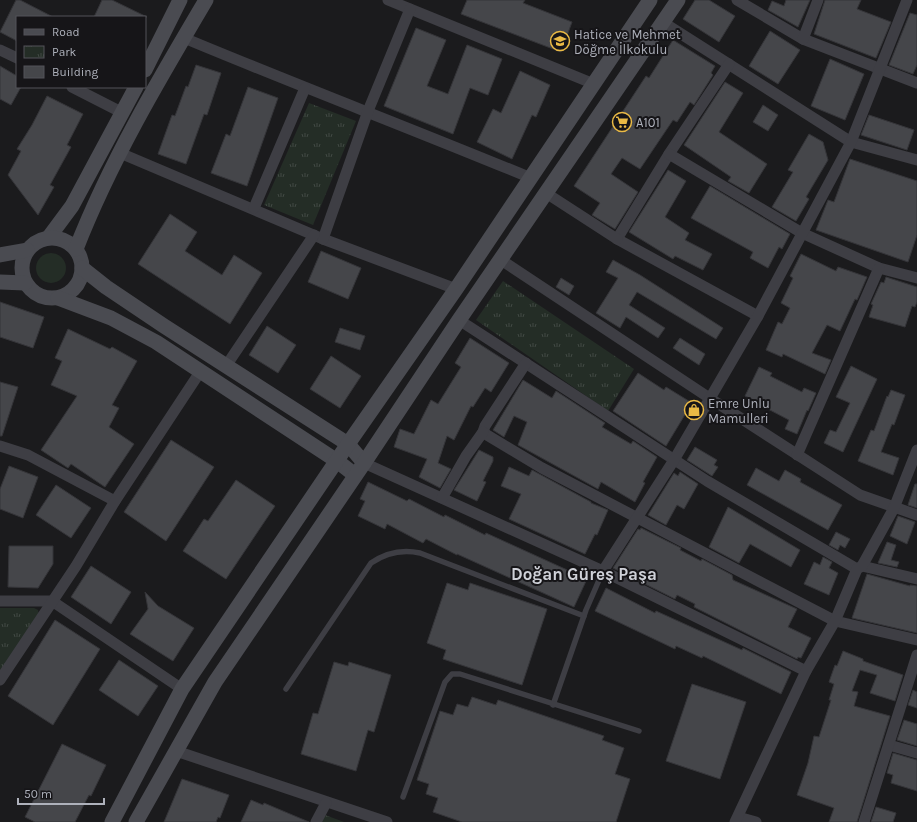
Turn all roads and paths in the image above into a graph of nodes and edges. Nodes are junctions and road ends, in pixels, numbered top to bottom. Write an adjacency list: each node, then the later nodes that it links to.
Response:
1 (180, 0): 17 (main road)
2 (206, 0): 11 (main road)
3 (388, 0): 9 (street)
4 (650, 0): 19 (main road)
5 (678, 0): 10 (main road)
6 (737, 0): 12 (street)
7 (818, 0): 12 (street)
8 (907, 0): 16 (street)
9 (410, 9): 19 (street); 23 (street)
10 (664, 23): 15 (street); 30 (main road)
11 (184, 38): 22 (street); 26 (main road)
12 (803, 39): 16 (street)
13 (0, 50): 14 (street)
14 (16, 58)
15 (729, 64): 25 (street); 27 (street)
16 (880, 67): 18 (street); 25 (street)
17 (146, 68)
18 (917, 83)
19 (594, 84): 29 (main road)
20 (74, 88): 24 (street)
21 (136, 88): 24 (main road)
22 (305, 88): 23 (street); 31 (street)
23 (368, 111): 29 (street); 33 (street)
24 (123, 113): 34 (main road)
25 (851, 142): 28 (street); 32 (street)
26 (120, 153): 31 (street); 36 (main road)
27 (669, 154): 32 (street); 35 (street)
28 (917, 160)
29 (531, 178): 45 (main road)
30 (546, 193): 35 (street); 39 (main road)
31 (254, 208): 33 (street)
32 (802, 234): 41 (street); 47 (street)
33 (318, 237): 45 (street); 50 (street)
34 (49, 238): 36 (main road); 37 (main road)
35 (617, 239): 47 (street)
36 (76, 249): 40 (main road)
37 (27, 250): 38 (main road); 44 (main road)
38 (0, 255)
39 (500, 260): 48 (main road); 52 (street)
40 (82, 268): 46 (main road); 50 (main road)
41 (879, 268): 42 (street); 57 (street)
42 (917, 278)
43 (0, 282): 44 (main road)
44 (25, 283): 46 (main road)
45 (456, 289): 54 (main road)
46 (58, 298): 51 (main road)
47 (758, 316): 52 (street)
48 (458, 320): 49 (street); 60 (main road)
49 (526, 363): 53 (street); 58 (street)
50 (226, 366): 54 (main road)
51 (200, 372): 59 (main road); 62 (street)
52 (711, 399): 57 (street); 58 (street)
53 (484, 432): 61 (street); 65 (street)
54 (348, 444): 59 (main road); 60 (main road)
55 (0, 446): 62 (street)
56 (917, 450): 63 (street)
57 (797, 455): 63 (street)
58 (674, 460): 65 (street); 66 (street)
59 (337, 461): 60 (main road); 77 (main road)
60 (359, 469): 61 (street); 82 (main road)
61 (442, 498): 67 (street)
62 (115, 501): 70 (street)
63 (894, 508): 64 (street); 66 (street)
64 (917, 515)
65 (637, 519): 67 (street); 72 (street)
66 (859, 567): 68 (street); 72 (street)
67 (603, 571): 71 (lane); 75 (street)
68 (917, 579)
69 (0, 601): 70 (street)
70 (52, 601): 76 (street); 77 (street)
71 (584, 616): 78 (lane); 79 (lane)
72 (835, 620): 73 (street); 75 (street)
73 (917, 640)
74 (917, 655): 81 (street)
75 (806, 671): 87 (street)
76 (0, 680)
77 (182, 689): 88 (main road)
78 (286, 689)
79 (553, 704): 80 (lane); 84 (lane)
80 (639, 731)
81 (889, 745): 83 (street); 93 (street)
82 (176, 751): 85 (street); 89 (main road)
83 (917, 753)
84 (403, 797)
85 (326, 803): 86 (street); 90 (street)
86 (371, 819): 91 (street)
87 (736, 819): 92 (street)
88 (112, 822)
89 (136, 822)
90 (316, 822)
91 (387, 822)
92 (756, 822)
93 (864, 822)

